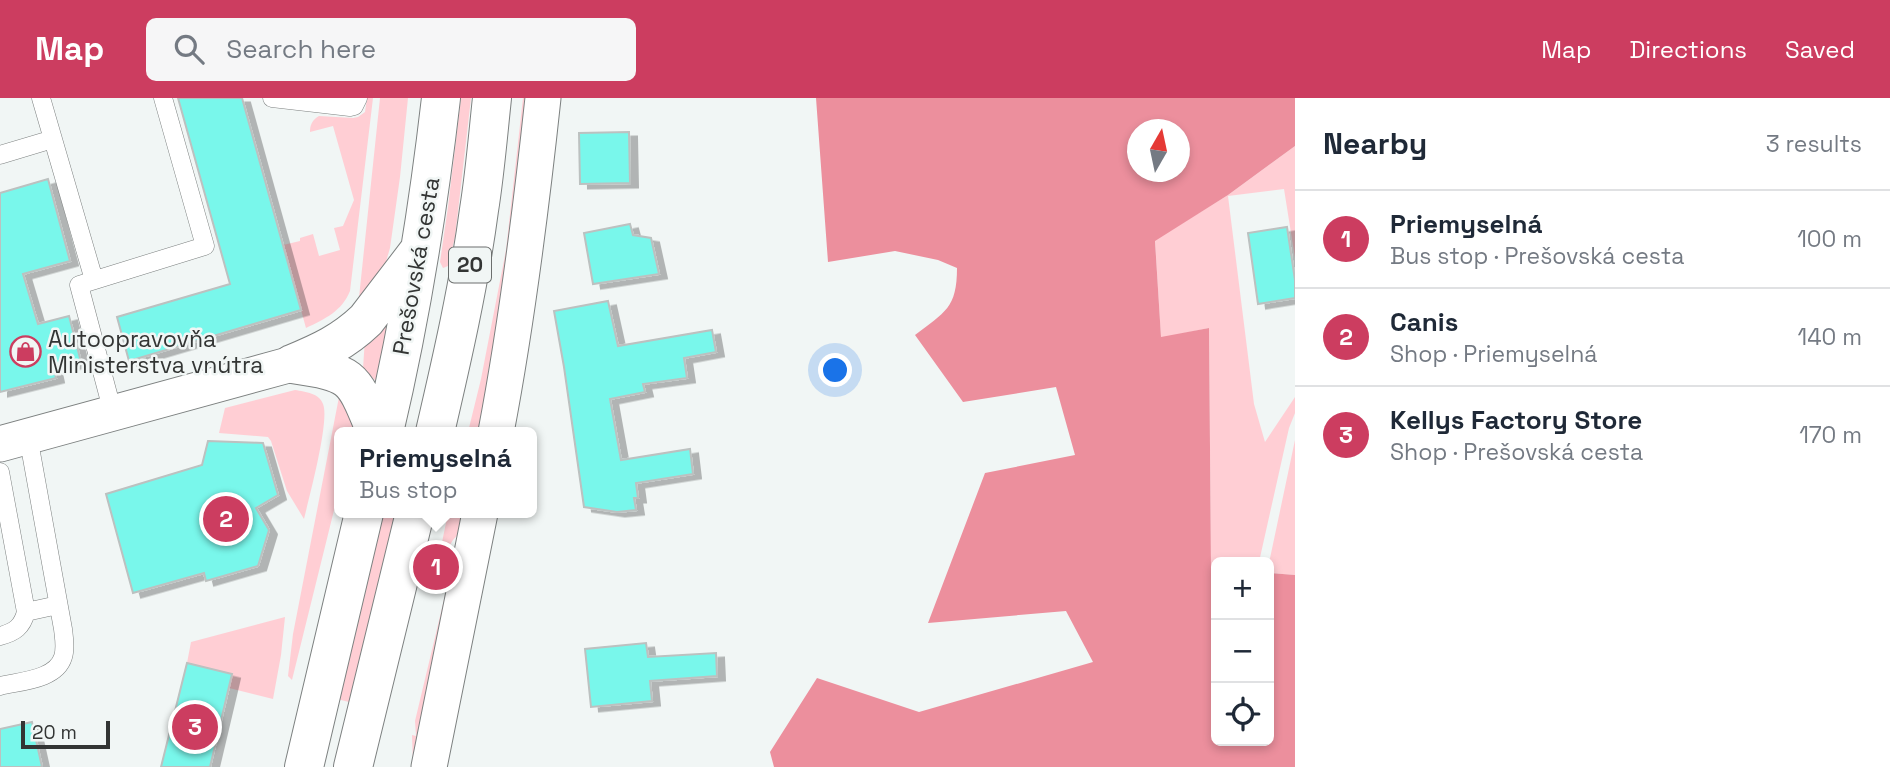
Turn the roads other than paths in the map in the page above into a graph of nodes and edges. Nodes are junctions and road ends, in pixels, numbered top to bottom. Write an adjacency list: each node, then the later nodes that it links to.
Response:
1 (41, 98): 8 (lane)
2 (163, 98): 11 (lane)
3 (272, 98): 4 (lane)
4 (358, 98)
5 (440, 98): 10 (highway, Prešovská cesta / 20)
6 (492, 98): 16 (highway, 20)
7 (542, 98): 17 (street)
8 (53, 139): 9 (lane); 11 (lane)
9 (0, 155)
10 (421, 248): 12 (highway); 15 (highway, Prešovská cesta / 20)
11 (94, 280): 13 (lane)
12 (292, 365): 13 (street); 14 (highway)
13 (113, 412): 18 (street)
14 (374, 427)
15 (385, 427)
16 (436, 427)
17 (497, 427)
18 (14, 440): 23 (lane)
19 (0, 472): 24 (lane)
20 (363, 518): 28 (highway)
21 (414, 518): 27 (highway)
22 (479, 518): 31 (street)
23 (58, 605): 24 (lane); 26 (lane)
24 (26, 612): 25 (lane)
25 (0, 636)
26 (0, 686)
27 (367, 710): 29 (highway); 30 (highway)
28 (304, 767)
29 (353, 767)
30 (383, 767)
31 (429, 767)

